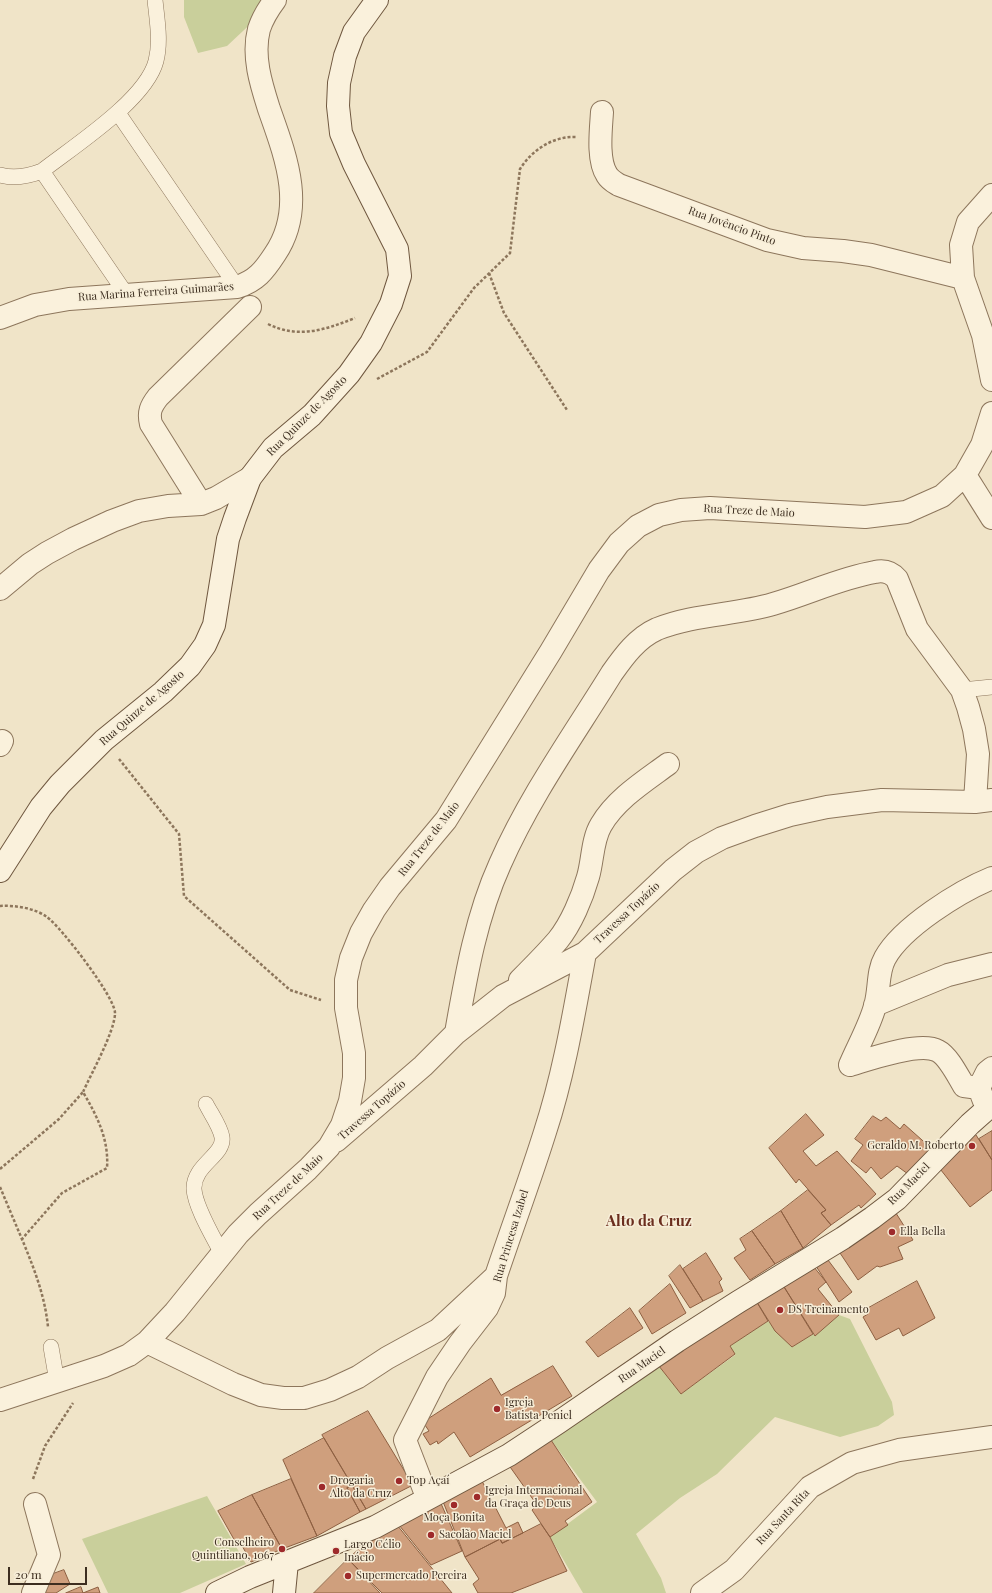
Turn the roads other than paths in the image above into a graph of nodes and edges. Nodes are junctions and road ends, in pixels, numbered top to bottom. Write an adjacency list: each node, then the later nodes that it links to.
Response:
1 (155, 0): 5 (lane)
2 (275, 0): 10 (street, Rua Marina Ferreira Guimarães)
3 (377, 0): 17 (street, Rua Quinze de Agosto)
4 (602, 112): 9 (street, Rua Jovêncio Pinto)
5 (118, 113): 6 (lane); 10 (lane)
6 (42, 171): 7 (lane); 11 (lane)
7 (0, 174)
8 (992, 195): 9 (street)
9 (962, 278): 14 (street)
10 (237, 287): 11 (street, Rua Marina Ferreira Guimarães)
11 (126, 294): 13 (street, Rua Marina Ferreira Guimarães)
12 (250, 307): 18 (street)
13 (0, 318)
14 (992, 380)
15 (992, 413): 16 (street, Rua Treze de Maio)
16 (965, 475): 19 (street); 38 (street, Rua Treze de Maio)
17 (250, 478): 18 (street); 25 (street, Rua Quinze de Agosto)
18 (201, 504): 20 (street)
19 (992, 518)
20 (0, 589)
21 (992, 687): 22 (lane)
22 (962, 690): 24 (street); 33 (street)
23 (668, 764): 31 (street)
24 (984, 801): 29 (street, Travessa Topázio)
25 (41, 807): 26 (street); 27 (street, Rua Quinze de Agosto)
26 (0, 854)
27 (0, 871)
28 (992, 878): 32 (street)
29 (585, 953): 31 (street, Travessa Topázio); 40 (street, Rua Princesa Izabel)
30 (992, 964): 32 (street)
31 (503, 996): 33 (street, Travessa Topázio)
32 (875, 1005): 35 (street)
33 (456, 1034): 38 (street, Travessa Topázio)
34 (992, 1068): 35 (street)
35 (979, 1088): 37 (street)
36 (206, 1104): 39 (lane)
37 (990, 1107): 46 (street, Rua Maciel)
38 (329, 1147): 39 (street, Rua Treze de Maio)
39 (222, 1254): 41 (street, Rua Treze de Maio)
40 (496, 1276): 41 (street); 46 (street, Rua Princesa Izabel)
41 (147, 1342): 43 (street, Rua Treze de Maio)
42 (51, 1347): 43 (lane)
43 (57, 1382): 44 (street, Rua Treze de Maio)
44 (0, 1400)
45 (992, 1437): 52 (street, Rua Santa Rita)
46 (427, 1497): 48 (street, Rua Maciel)
47 (35, 1504): 49 (street)
48 (287, 1562): 50 (street, Rua Maciel); 51 (street)
49 (33, 1593)
50 (217, 1593)
51 (284, 1593)
52 (702, 1593)

